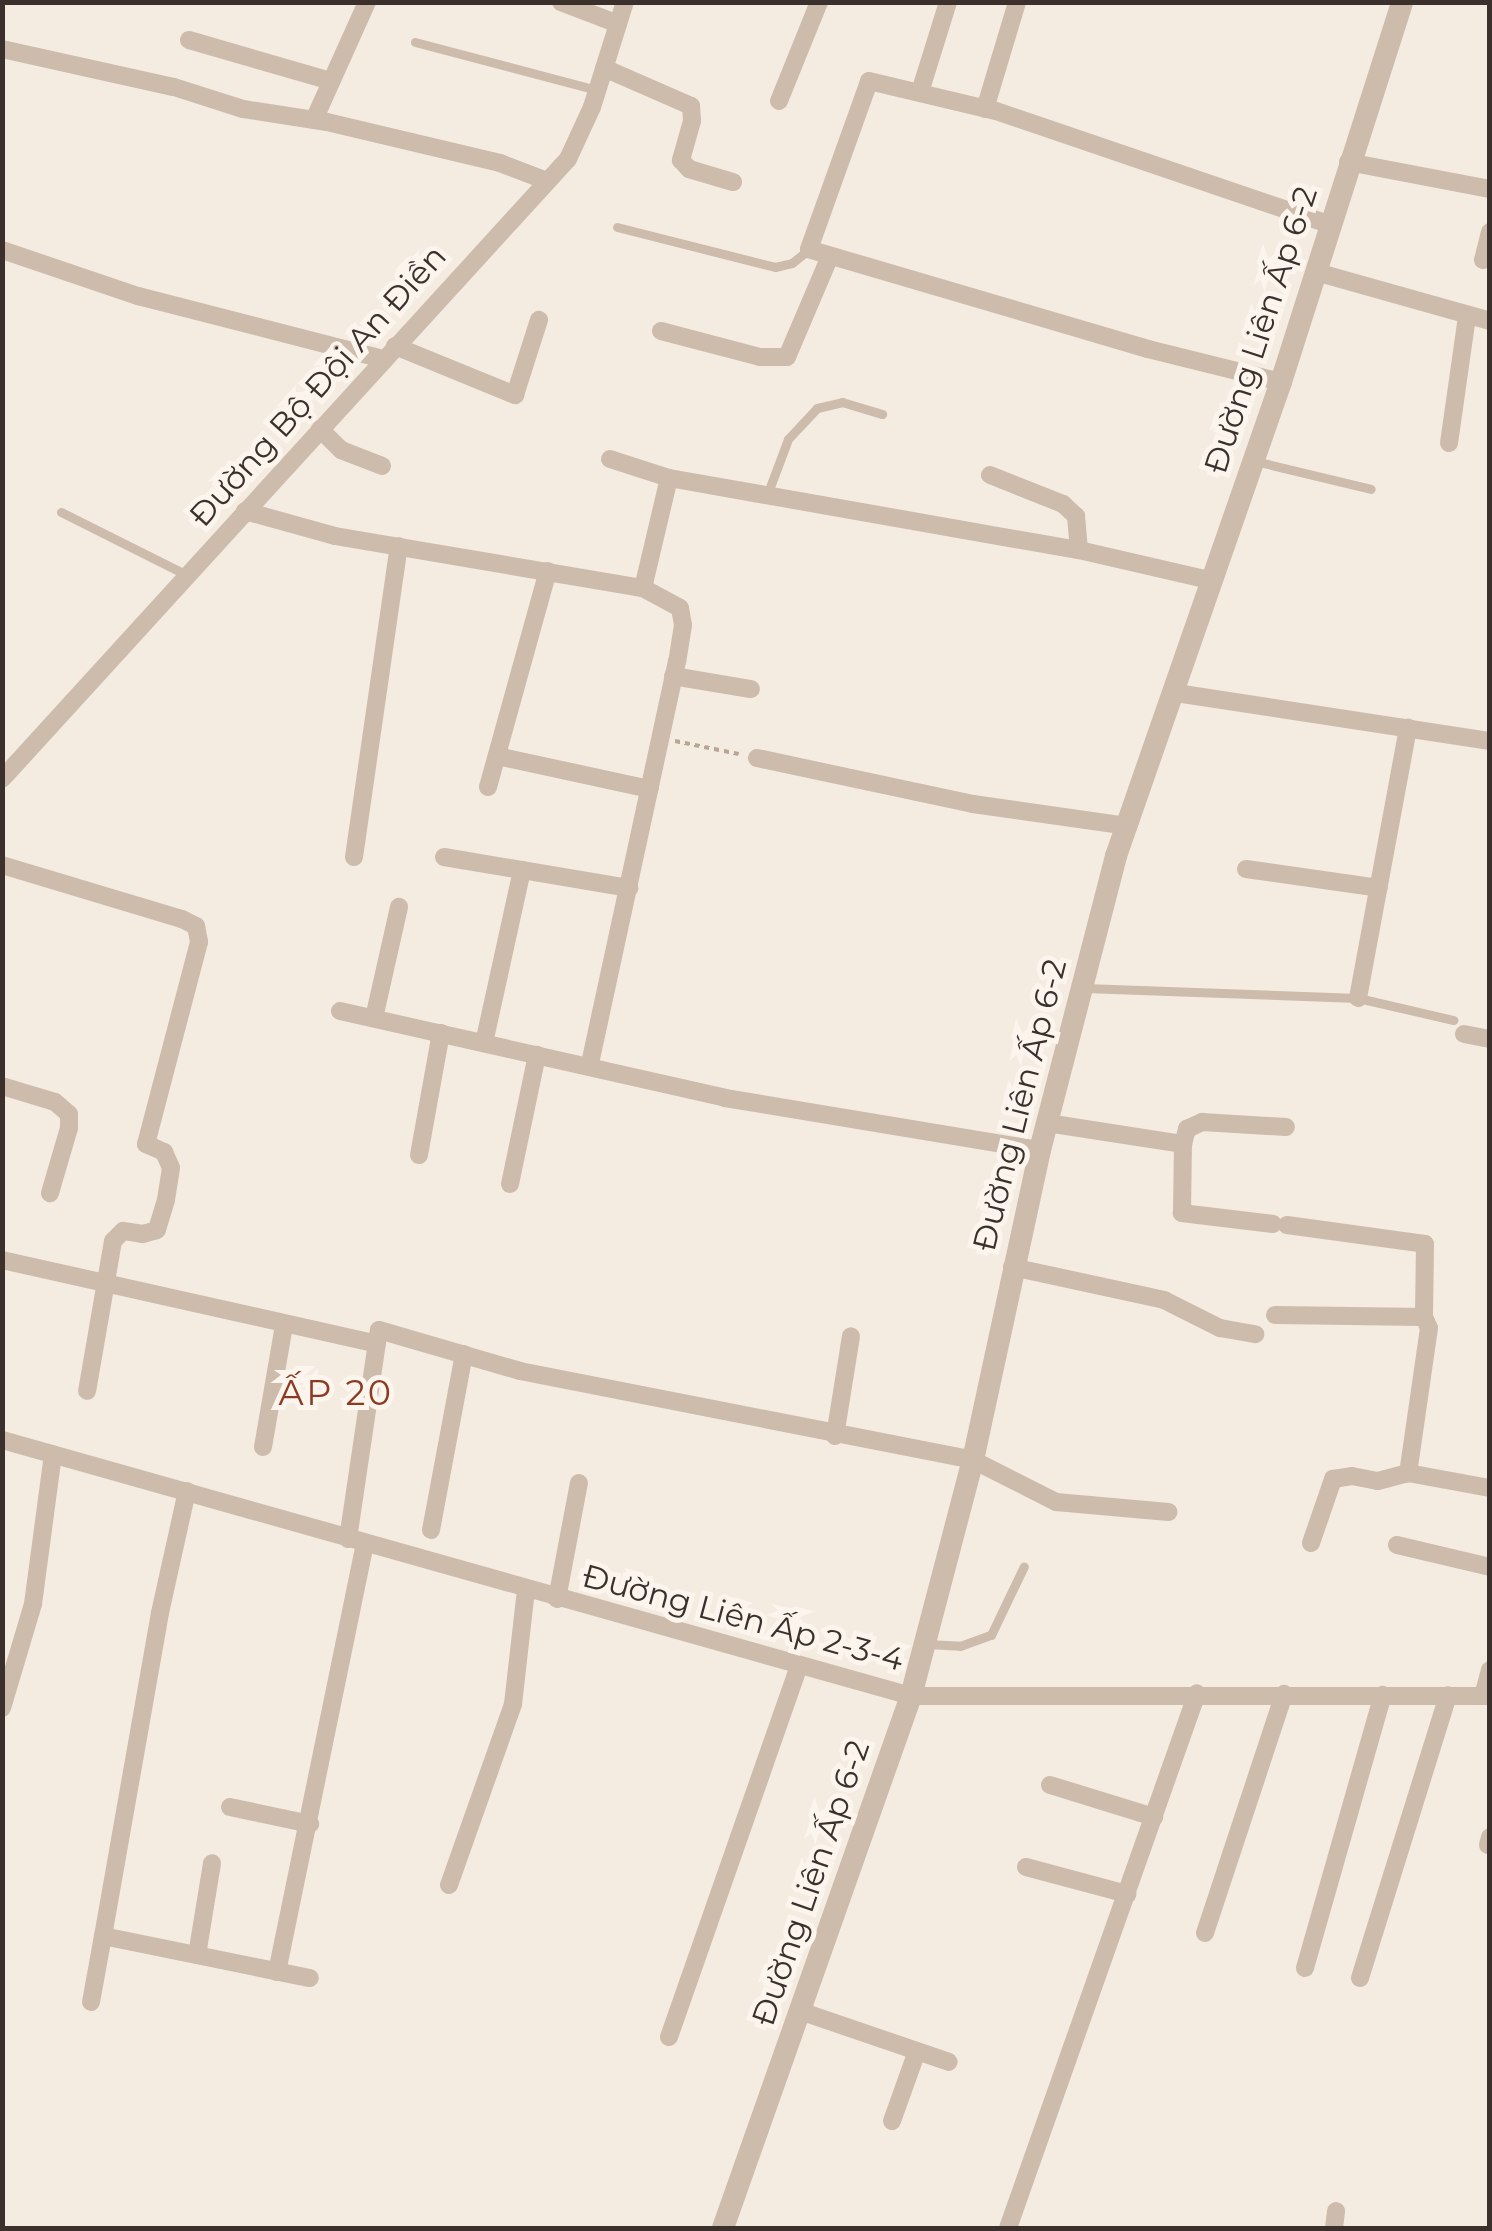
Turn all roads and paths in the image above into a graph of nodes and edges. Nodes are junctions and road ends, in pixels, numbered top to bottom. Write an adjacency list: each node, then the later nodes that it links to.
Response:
1 (366, 2): 13 (street)
2 (561, 2): 8 (street)
3 (625, 2): 8 (street, Đường Bộ Đội An Điền)
4 (819, 2): 16 (street)
5 (948, 2): 15 (street)
6 (1017, 2): 17 (street)
7 (1402, 2): 19 (street, Đường Liên Ấp 6-2)
8 (618, 24): 12 (street, Đường Bộ Đội An Điền)
9 (189, 40): 13 (street)
10 (415, 42): 14 (lane)
11 (2, 48): 18 (street)
12 (604, 68): 14 (street, Đường Bộ Đội An Điền); 21 (street)
13 (331, 81): 18 (street)
14 (597, 90): 20 (street, Đường Bộ Đội An Điền)
15 (920, 92): 17 (street); 26 (street)
16 (779, 102)
17 (985, 108): 23 (street)
18 (314, 120): 20 (street)
19 (1348, 162): 22 (street); 23 (street, Đường Liên Ấp 6-2)
20 (547, 181): 35 (street, Đường Bộ Đội An Điền)
21 (733, 182)
22 (1490, 189)
23 (1331, 225): 30 (street, Đường Liên Ấp 6-2)
24 (617, 227): 26 (lane)
25 (1490, 232): 29 (street)
26 (809, 248): 28 (street)
27 (2, 250): 35 (street)
28 (830, 256): 34 (street); 36 (street)
29 (1482, 260)
30 (1316, 272): 31 (street); 36 (street, Đường Liên Ấp 6-2)
31 (1467, 318): 33 (street); 39 (street)
32 (539, 320): 35 (street)
33 (1490, 322)
34 (661, 331)
35 (389, 352): 38 (street, Đường Bộ Đội An Điền)
36 (1282, 382): 41 (street, Đường Liên Ấp 6-2)
37 (882, 414): 46 (lane)
38 (320, 429): 42 (street); 47 (street, Đường Bộ Đội An Điền)
39 (1449, 443)
40 (610, 459): 44 (street)
41 (1253, 460): 45 (lane); 53 (street, Đường Liên Ấp 6-2)
42 (382, 466)
43 (990, 474): 50 (street)
44 (670, 478): 46 (street); 54 (street)
45 (1371, 490)
46 (767, 495): 50 (street)
47 (245, 511): 49 (street); 52 (street, Đường Bộ Đội An Điền)
48 (60, 512): 52 (lane)
49 (399, 546): 51 (street); 67 (street)
50 (1079, 550): 53 (street)
51 (548, 572): 54 (street); 61 (street)
52 (188, 575): 63 (street, Đường Bộ Đội An Điền)
53 (1213, 582): 57 (street, Đường Liên Ấp 6-2)
54 (643, 588): 55 (street)
55 (673, 676): 56 (street); 59 (street)
56 (750, 689)
57 (1176, 692): 58 (street); 66 (street, Đường Liên Ấp 6-2)
58 (1408, 728): 60 (street); 73 (street)
59 (660, 738): 62 (path); 65 (street)
60 (1490, 741)
61 (497, 756): 64 (street); 65 (street)
62 (757, 758): 66 (street)
63 (2, 779)
64 (488, 787)
65 (649, 789): 72 (street)
66 (1128, 826): 75 (street, Đường Liên Ấp 6-2)
67 (354, 858)
68 (444, 858): 71 (street)
69 (2, 865): 95 (street)
70 (1246, 869): 73 (street)
71 (522, 870): 72 (street); 82 (street)
72 (629, 888): 84 (street)
73 (1379, 888): 76 (street)
74 (399, 907): 78 (street)
75 (1082, 988): 76 (lane); 86 (street, Đường Liên Ấp 6-2)
76 (1358, 998): 79 (lane)
77 (340, 1011): 78 (street)
78 (374, 1018): 80 (street)
79 (1459, 1027): 81 (street)
80 (441, 1034): 82 (street); 90 (street)
81 (1490, 1039)
82 (484, 1043): 83 (street)
83 (537, 1055): 84 (street); 91 (street)
84 (589, 1067): 89 (street)
85 (2, 1086): 92 (street)
86 (1047, 1122): 88 (street); 89 (street, Đường Liên Ấp 6-2)
87 (1286, 1127): 88 (street)
88 (1183, 1144): 97 (street)
89 (1040, 1150): 94 (street, Đường Liên Ấp 6-2)
90 (418, 1155)
91 (510, 1184)
92 (50, 1193)
93 (2, 1260): 95 (street)
94 (1012, 1267): 99 (street); 108 (street, Đường Liên Ấp 6-2)
95 (106, 1285): 98 (street); 103 (street)
96 (1274, 1315): 97 (street)
97 (1424, 1317): 109 (street)
98 (284, 1326): 101 (street); 106 (street)
99 (1255, 1334)
100 (852, 1336): 104 (street)
101 (377, 1344): 102 (street); 115 (street)
102 (464, 1354): 104 (street); 114 (street)
103 (87, 1391)
104 (835, 1436): 108 (street)
105 (2, 1440): 107 (street, Đường Liên Ấp 2-3-4)
106 (263, 1448)
107 (53, 1454): 112 (street, Đường Liên Ấp 2-3-4); 131 (street)
108 (974, 1460): 113 (street); 122 (street, Đường Liên Ấp 6-2)
109 (1408, 1473): 111 (street); 116 (street)
110 (578, 1483): 121 (street)
111 (1490, 1488)
112 (187, 1491): 115 (street, Đường Liên Ấp 2-3-4); 141 (street)
113 (1169, 1512)
114 (431, 1530)
115 (357, 1541): 120 (street, Đường Liên Ấp 2-3-4); 135 (street)
116 (1311, 1543)
117 (1397, 1544): 119 (street)
118 (1024, 1566): 122 (lane)
119 (1490, 1567)
120 (526, 1590): 121 (street, Đường Liên Ấp 2-3-4); 138 (street)
121 (557, 1598): 123 (street, Đường Liên Ấp 2-3-4)
122 (924, 1644): 129 (street, Đường Liên Ấp 6-2)
123 (799, 1665): 129 (street, Đường Liên Ấp 2-3-4); 149 (street)
124 (1490, 1670): 130 (street)
125 (1197, 1693): 126 (street, Đường Liên Ấp 2-3-4); 129 (street, Đường Liên Ấp 2-3-4); 134 (street)
126 (1284, 1694): 127 (street, Đường Liên Ấp 2-3-4); 140 (street)
127 (1384, 1694): 128 (street, Đường Liên Ấp 2-3-4); 143 (street)
128 (1448, 1695): 130 (street, Đường Liên Ấp 2-3-4); 146 (street)
129 (912, 1696): 148 (street, Đường Liên Ấp 6-2)
130 (1486, 1696)
131 (2, 1708)
132 (1050, 1785): 134 (street)
133 (230, 1807): 135 (street)
134 (1154, 1816): 139 (street)
135 (310, 1824): 144 (street)
136 (212, 1863): 142 (street)
137 (1026, 1868): 139 (street)
138 (449, 1885)
139 (1126, 1894): 154 (street)
140 (1206, 1933)
141 (104, 1936): 142 (street); 147 (street)
142 (197, 1955): 144 (street)
143 (1305, 1968)
144 (277, 1972): 145 (street)
145 (310, 1978)
146 (1360, 1978)
147 (91, 2002)
148 (800, 2011): 150 (street); 153 (street, Đường Liên Ấp 6-2)
149 (669, 2037)
150 (917, 2051): 151 (street); 152 (street)
151 (949, 2062)
152 (892, 2121)
153 (723, 2228)
154 (1008, 2228)

